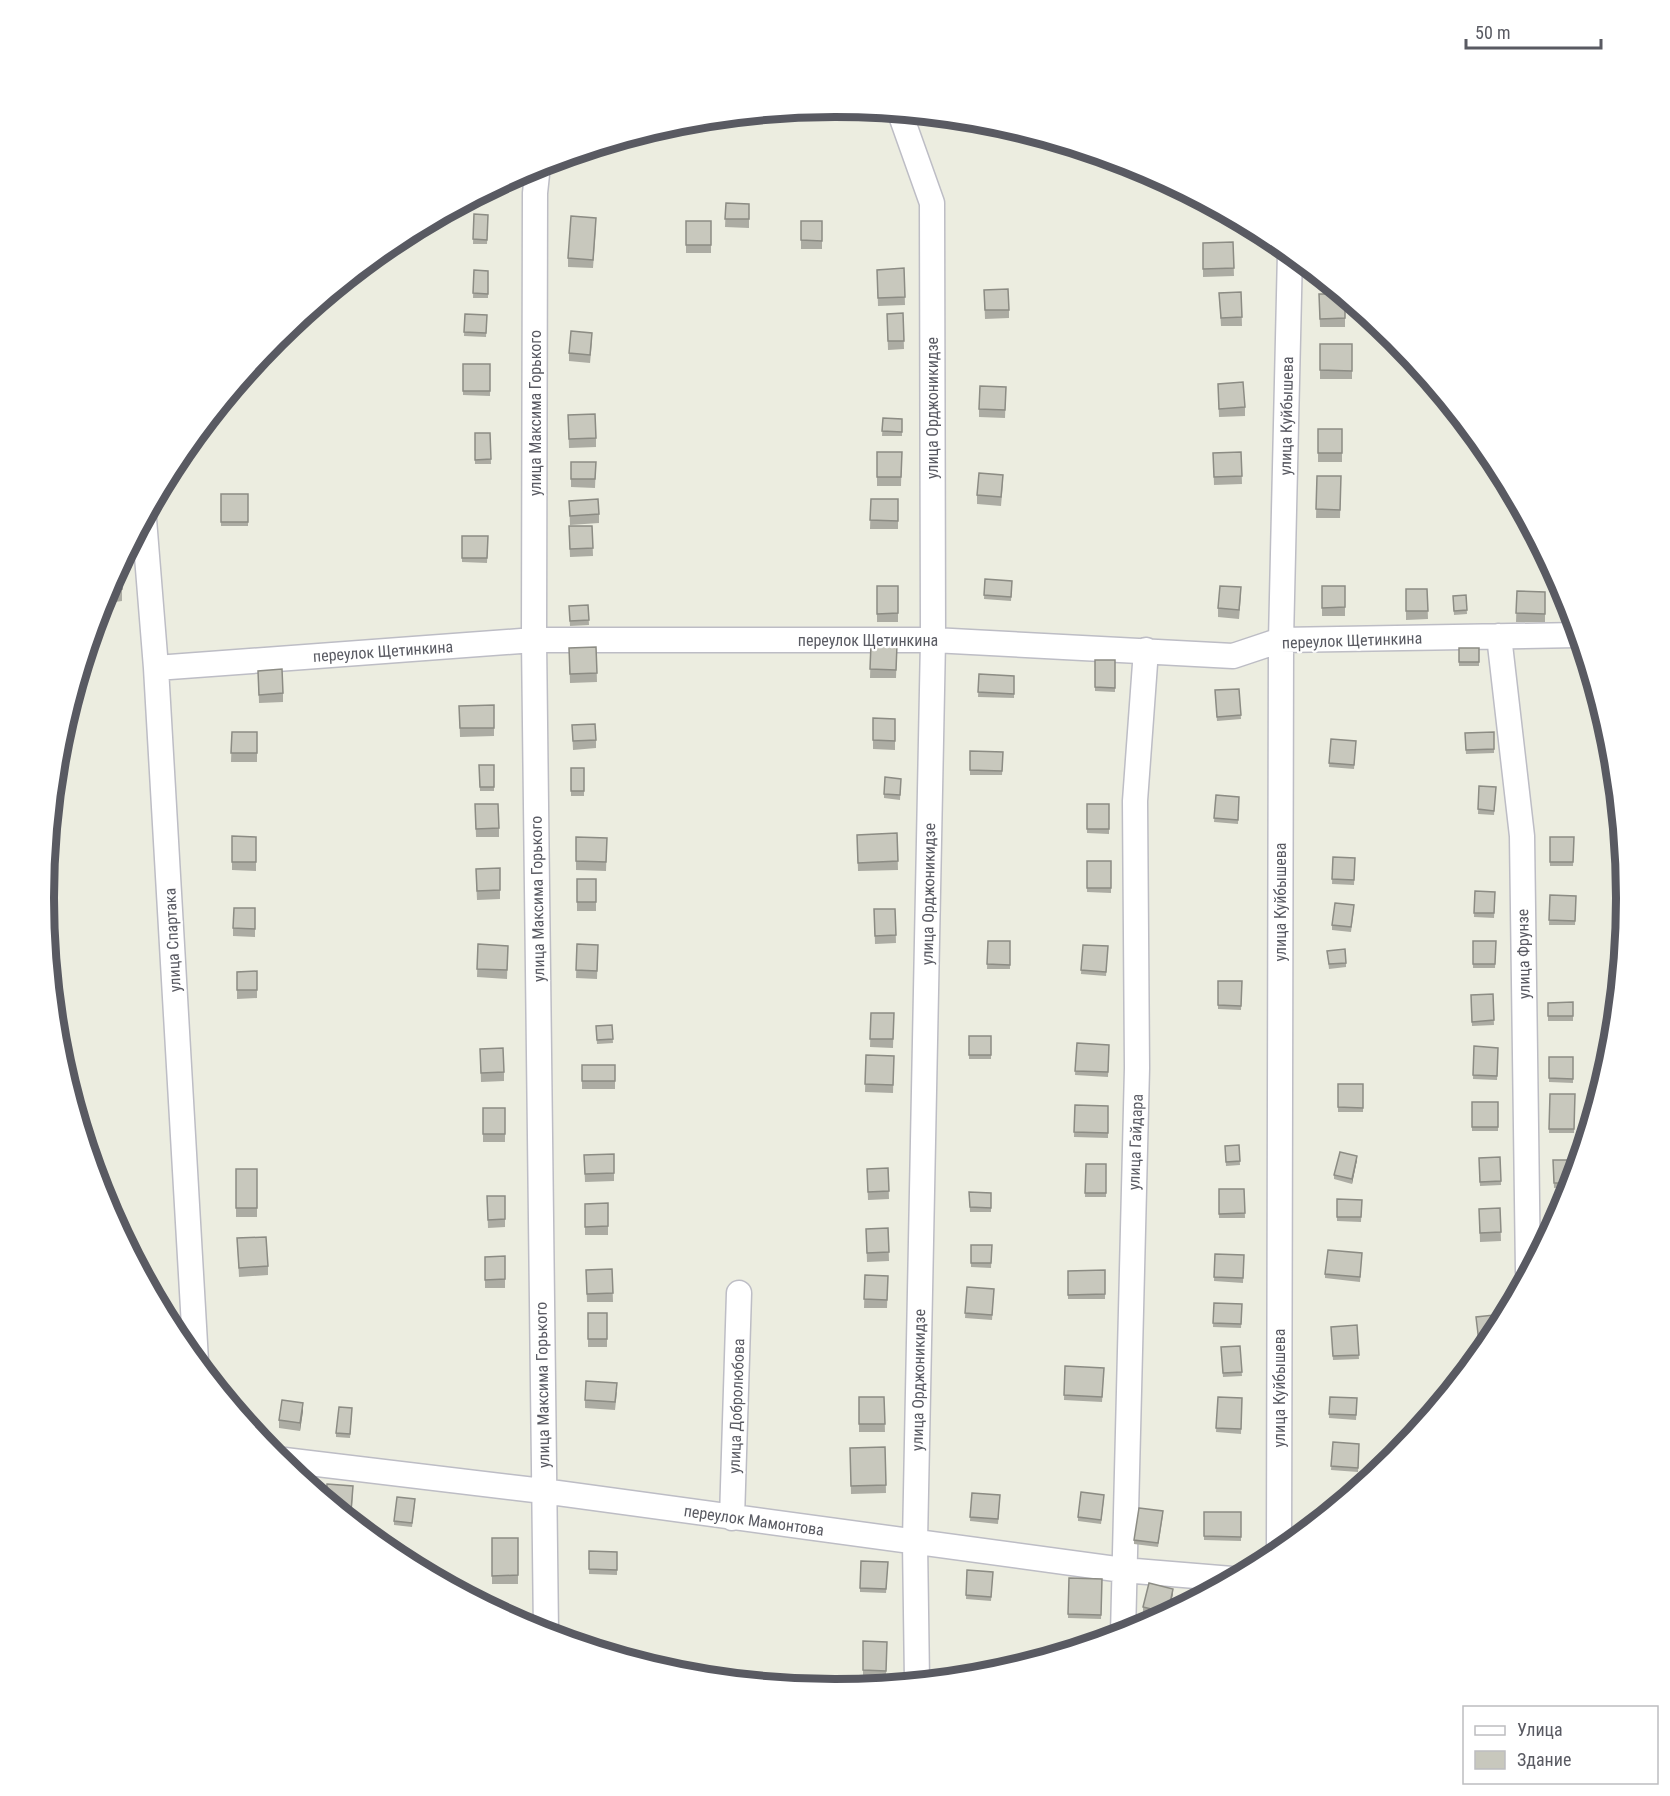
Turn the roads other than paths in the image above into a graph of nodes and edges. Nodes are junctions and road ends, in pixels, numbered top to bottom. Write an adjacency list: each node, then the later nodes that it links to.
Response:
1 (903, 121): 8 (street, улица Орджоникидзе)
2 (537, 176): 7 (street, улица Максима Горького)
3 (1290, 264): 9 (street, улица Куйбышева)
4 (145, 534): 11 (street, улица Спартака)
5 (1571, 635): 6 (street, переулок Щетинкина)
6 (1499, 636): 9 (street, переулок Щетинкина); 12 (street, улица Фрунзе)
7 (534, 640): 8 (street, переулок Щетинкина); 11 (street, переулок Щетинкина); 16 (street, улица Максима Горького)
8 (933, 640): 10 (street, переулок Щетинкина); 19 (street, улица Орджоникидзе)
9 (1281, 640): 10 (street, переулок Щетинкина); 18 (street, улица Куйбышева)
10 (1146, 650): 20 (street, улица Гайдара)
11 (156, 668): 14 (street, улица Спартака)
12 (1528, 1257)
13 (739, 1293): 17 (street, улица Добролюбова)
14 (195, 1345)
15 (295, 1461): 16 (street, переулок Мамонтова)
16 (543, 1491): 17 (street, переулок Мамонтова); 22 (street, улица Максима Горького)
17 (732, 1518): 19 (street, переулок Мамонтова)
18 (1279, 1540)
19 (915, 1542): 20 (street, переулок Мамонтова); 24 (street, улица Орджоникидзе)
20 (1123, 1570): 21 (street, переулок Мамонтова); 23 (street, улица Гайдара)
21 (1218, 1578)
22 (546, 1624)
23 (1123, 1624)
24 (917, 1674)

